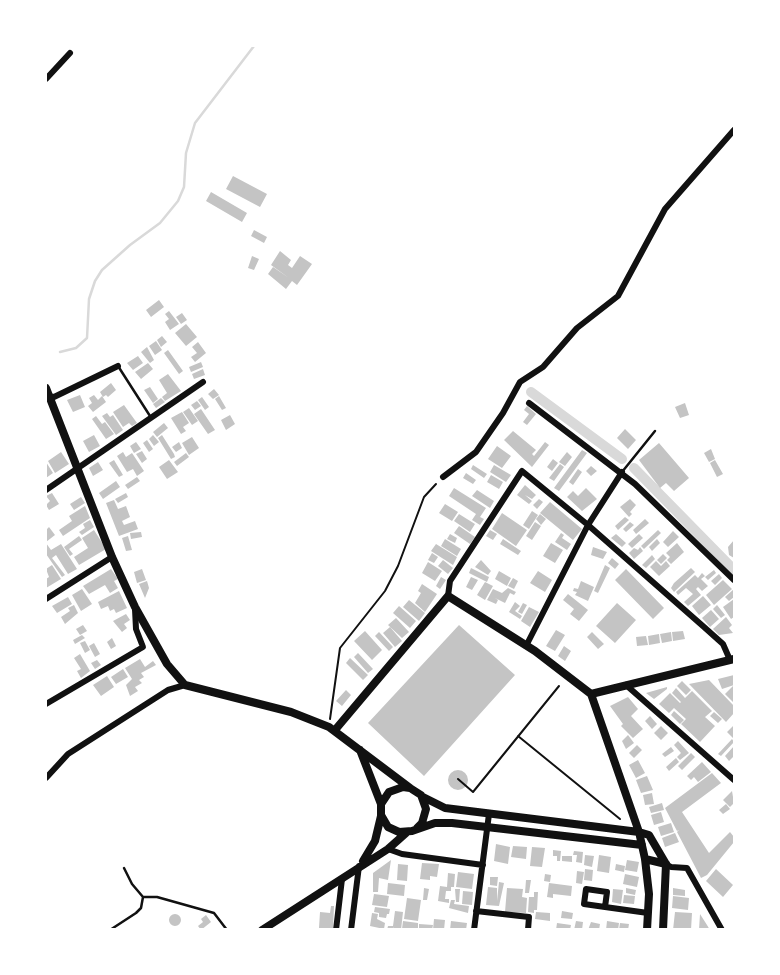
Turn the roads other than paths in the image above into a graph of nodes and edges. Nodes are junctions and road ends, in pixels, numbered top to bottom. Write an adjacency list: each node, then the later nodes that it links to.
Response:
1 (70, 53): 2 (street)
2 (46, 79)
3 (734, 130): 12 (street)
4 (118, 366): 6 (street); 8 (lane)
5 (202, 382): 8 (street)
6 (46, 394): 10 (street)
7 (529, 402): 11 (street)
8 (151, 419): 10 (street)
9 (655, 431): 11 (lane)
10 (77, 469): 13 (street); 15 (street)
11 (621, 472): 14 (street); 16 (street)
12 (443, 477)
13 (46, 490)
14 (588, 525): 17 (street); 20 (street); 21 (street)
15 (112, 557): 18 (street); 19 (street)
16 (734, 580)
17 (448, 596): 20 (street); 26 (street)
18 (46, 599)
19 (135, 607): 22 (street); 25 (street)
20 (526, 646): 24 (street)
21 (732, 660): 23 (street)
22 (185, 685): 26 (street); 28 (street)
23 (626, 685): 24 (street); 29 (street)
24 (591, 694): 33 (street)
25 (47, 701)
26 (332, 728): 27 (street)
27 (359, 748): 30 (street); 32 (street)
28 (46, 778)
29 (734, 780)
30 (410, 788): 31 (street); 32 (street)
31 (421, 795): 34 (street); 37 (street)
32 (381, 804): 35 (street)
33 (632, 807): 38 (street); 39 (street)
34 (489, 814): 36 (street); 38 (street)
35 (381, 816): 40 (street); 46 (street)
36 (488, 826): 37 (street); 41 (street); 44 (street)
37 (417, 828): 40 (street)
38 (621, 830): 39 (street)
39 (639, 832): 41 (street); 45 (street)
40 (406, 833): 42 (street)
41 (642, 845): 43 (street)
42 (388, 849): 44 (street); 46 (street)
43 (645, 859): 45 (street); 52 (street)
44 (483, 864): 51 (street)
45 (666, 864): 61 (street); 62 (street)
46 (359, 866): 48 (street); 57 (street)
47 (124, 868): 49 (lane)
48 (342, 879): 55 (street); 56 (street)
49 (144, 897): 53 (lane); 54 (lane)
50 (605, 907): 50 (street); 52 (street)
51 (476, 911): 58 (street); 59 (street)
52 (648, 913): 60 (street)
53 (110, 929)
54 (227, 929)
55 (262, 929)
56 (336, 929)
57 (351, 929)
58 (474, 929)
59 (528, 929)
60 (647, 929)
61 (663, 929)
62 (722, 929)

